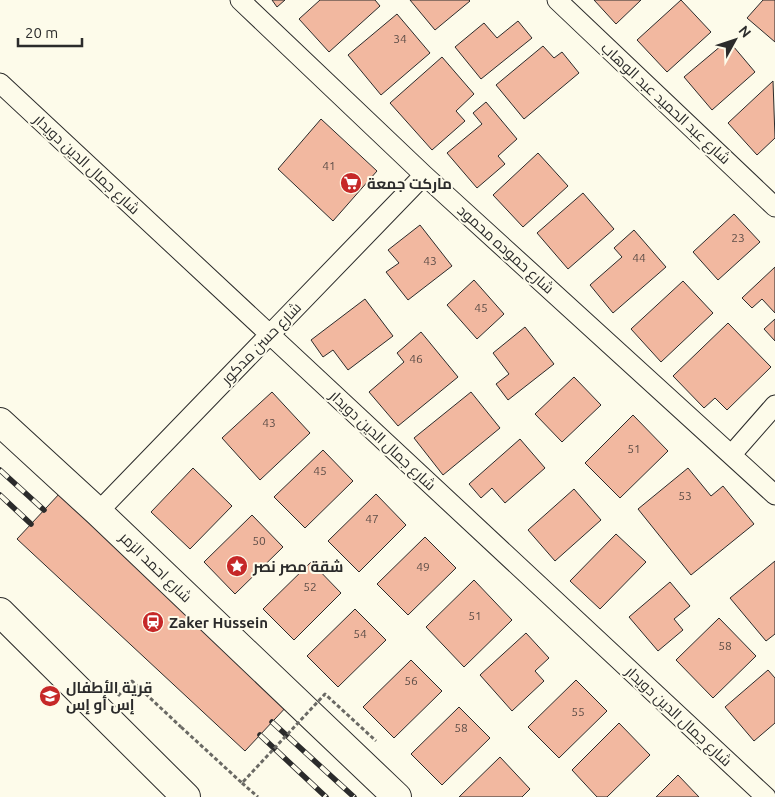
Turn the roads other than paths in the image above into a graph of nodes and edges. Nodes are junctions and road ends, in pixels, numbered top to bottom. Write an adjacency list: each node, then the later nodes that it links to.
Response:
1 (240, 0): 4 (street, شارع حموده محمود)
2 (557, 0): 5 (street, شارع عبد الحميد عبد الوهاب)
3 (0, 83): 6 (street, شارع جمال الدين دويدار)
4 (424, 174): 6 (street, شارع حسن مدكور); 9 (street, شارع حموده محمود)
5 (775, 207)
6 (269, 335): 11 (street, شارع حسن مدكور); 15 (street, شارع جمال الدين دويدار)
7 (775, 405): 9 (street)
8 (0, 422): 11 (main road, شارع احمد الزمر)
9 (732, 454): 10 (street, شارع حموده محمود)
10 (775, 495)
11 (98, 512): 14 (main road, شارع احمد الزمر)
12 (0, 612): 13 (main road)
13 (186, 797)
14 (397, 797)
15 (766, 797)

